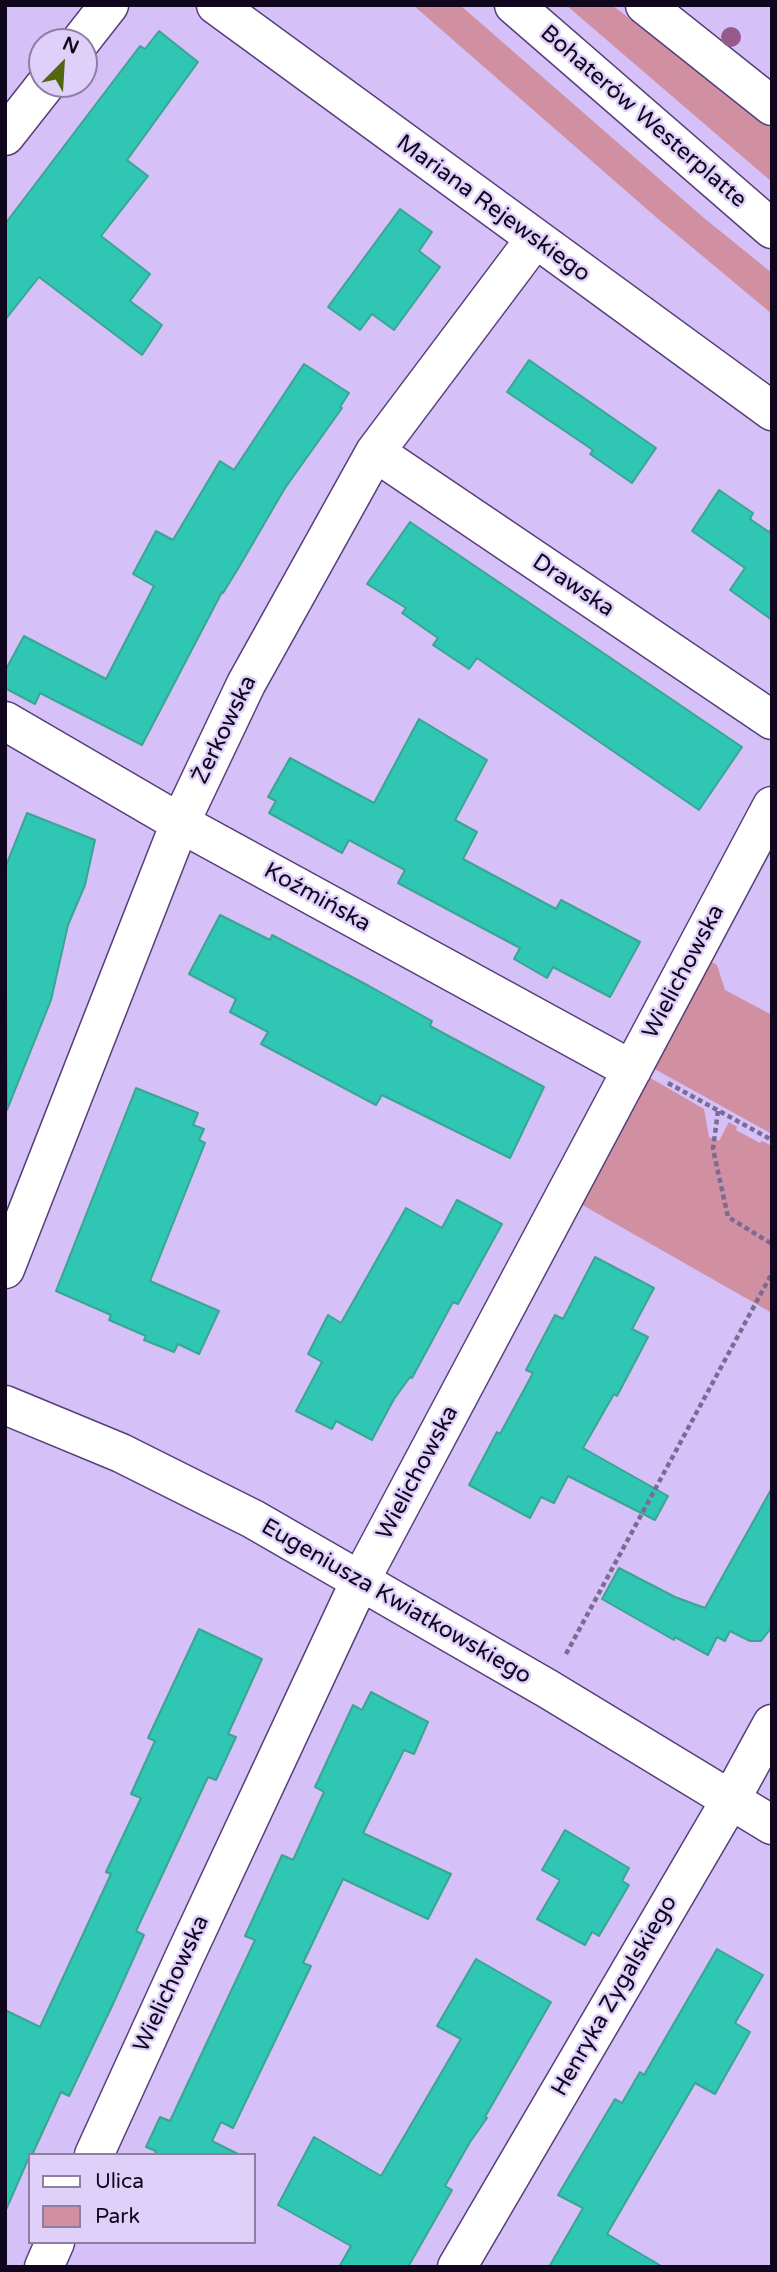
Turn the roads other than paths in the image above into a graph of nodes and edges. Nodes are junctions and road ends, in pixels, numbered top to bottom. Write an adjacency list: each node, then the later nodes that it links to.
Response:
1 (109, 5): 5 (street)
2 (216, 5): 10 (street, Mariana Rejewskiego)
3 (514, 5): 9 (street, Bohaterów Westerplatte)
4 (645, 5): 7 (street)
5 (91, 28)
6 (35, 98): 8 (street)
7 (772, 106)
8 (5, 136)
9 (772, 229)
10 (535, 239): 11 (street, Mariana Rejewskiego); 12 (street, Żerkowska)
11 (772, 411)
12 (375, 452): 13 (street, Drawska); 16 (street, Żerkowska)
13 (772, 720)
14 (5, 721): 16 (street, Koźmińska)
15 (772, 806): 17 (street, Wielichowska)
16 (180, 823): 17 (street, Koźmińska); 18 (street, Żerkowska)
17 (632, 1070): 20 (street, Wielichowska)
18 (5, 1269)
19 (5, 1405): 20 (street, Eugeniusza Kwiatkowskiego)
20 (360, 1581): 22 (street, Eugeniusza Kwiatkowskiego); 24 (street, Wielichowska)
21 (772, 1724): 22 (street, Henryka Zygalskiego)
22 (731, 1799): 23 (street, Eugeniusza Kwiatkowskiego); 27 (street, Henryka Zygalskiego)
23 (772, 1825)
24 (95, 2153)
25 (54, 2244): 26 (street)
26 (44, 2267)
27 (457, 2267)

